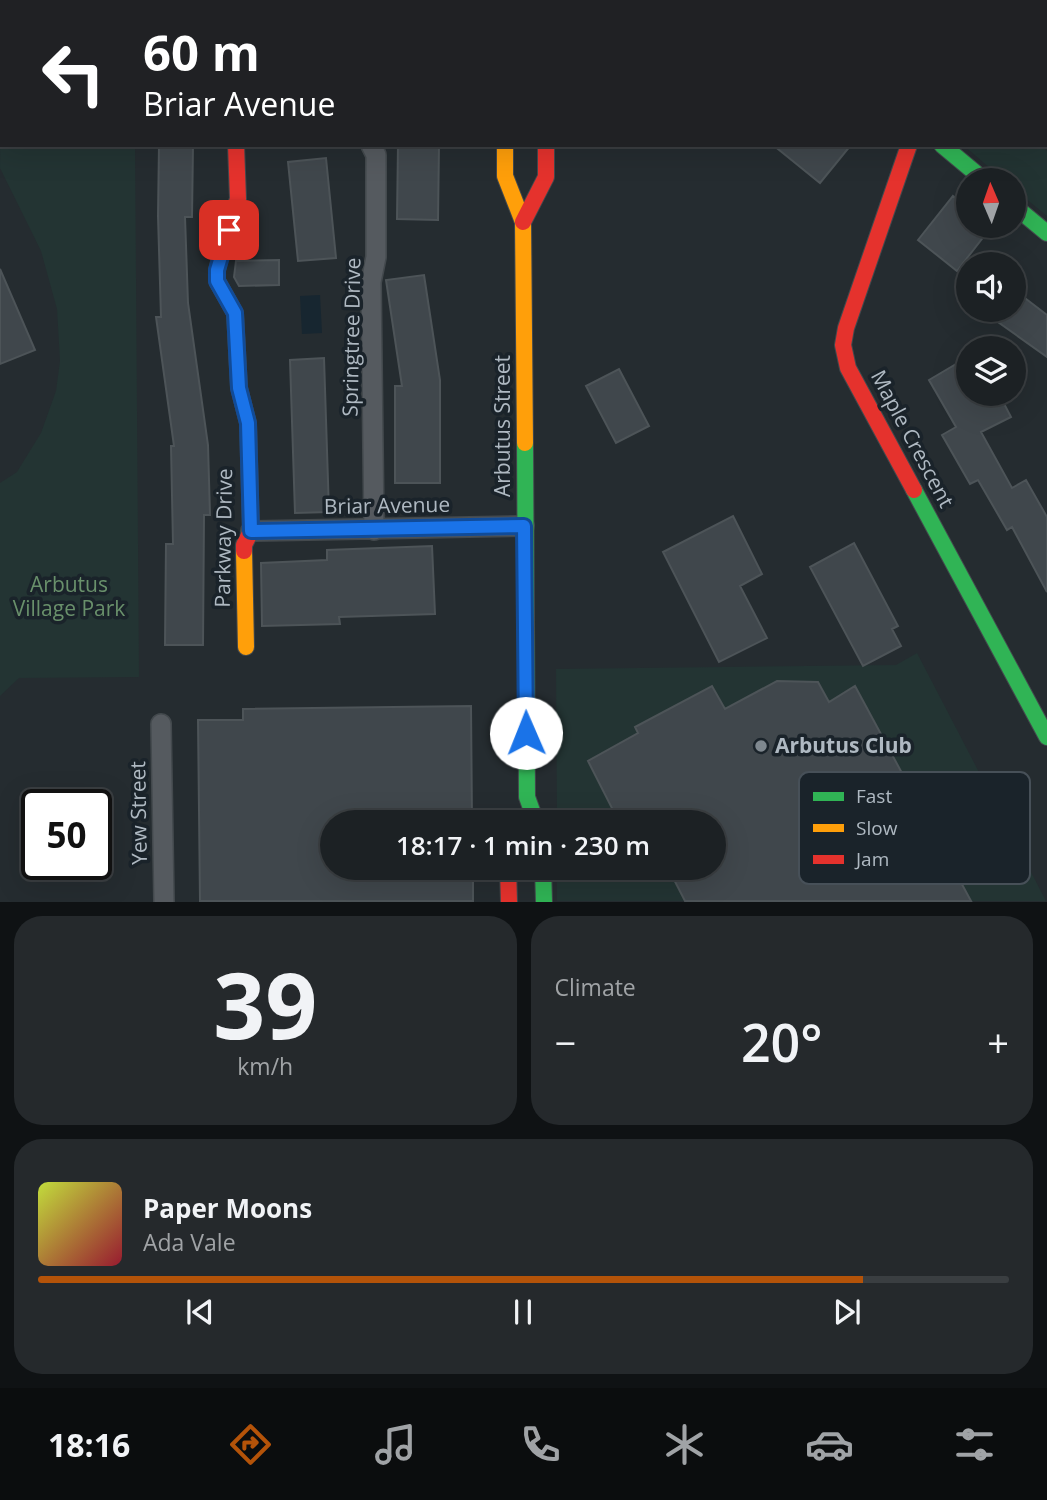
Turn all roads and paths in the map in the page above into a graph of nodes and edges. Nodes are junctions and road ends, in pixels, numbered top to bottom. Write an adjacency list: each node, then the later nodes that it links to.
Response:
1 (236, 147): 13 (street, Parkway Drive)
2 (372, 147): 12 (street, Springtree Drive)
3 (505, 147): 9 (street, Arbutus Street)
4 (546, 147): 9 (street, Arbutus Street)
5 (908, 147): 16 (street, Maple Crescent)
6 (944, 147): 7 (street)
7 (970, 168)
8 (1026, 216): 10 (street)
9 (523, 222): 11 (street, Arbutus Street)
10 (1047, 233)
11 (524, 526): 12 (street, Briar Avenue); 17 (street, Arbutus Street)
12 (374, 530): 13 (street, Briar Avenue)
13 (251, 531): 14 (street, Parkway Drive)
14 (246, 647)
15 (161, 724): 22 (street, Yew Street)
16 (1047, 737)
17 (527, 797): 18 (street, Arbutus Street); 19 (street, Arbutus Street)
18 (522, 810)
19 (532, 810)
20 (508, 880): 23 (street)
21 (543, 880): 24 (street)
22 (164, 901)
23 (509, 901)
24 (544, 901)

